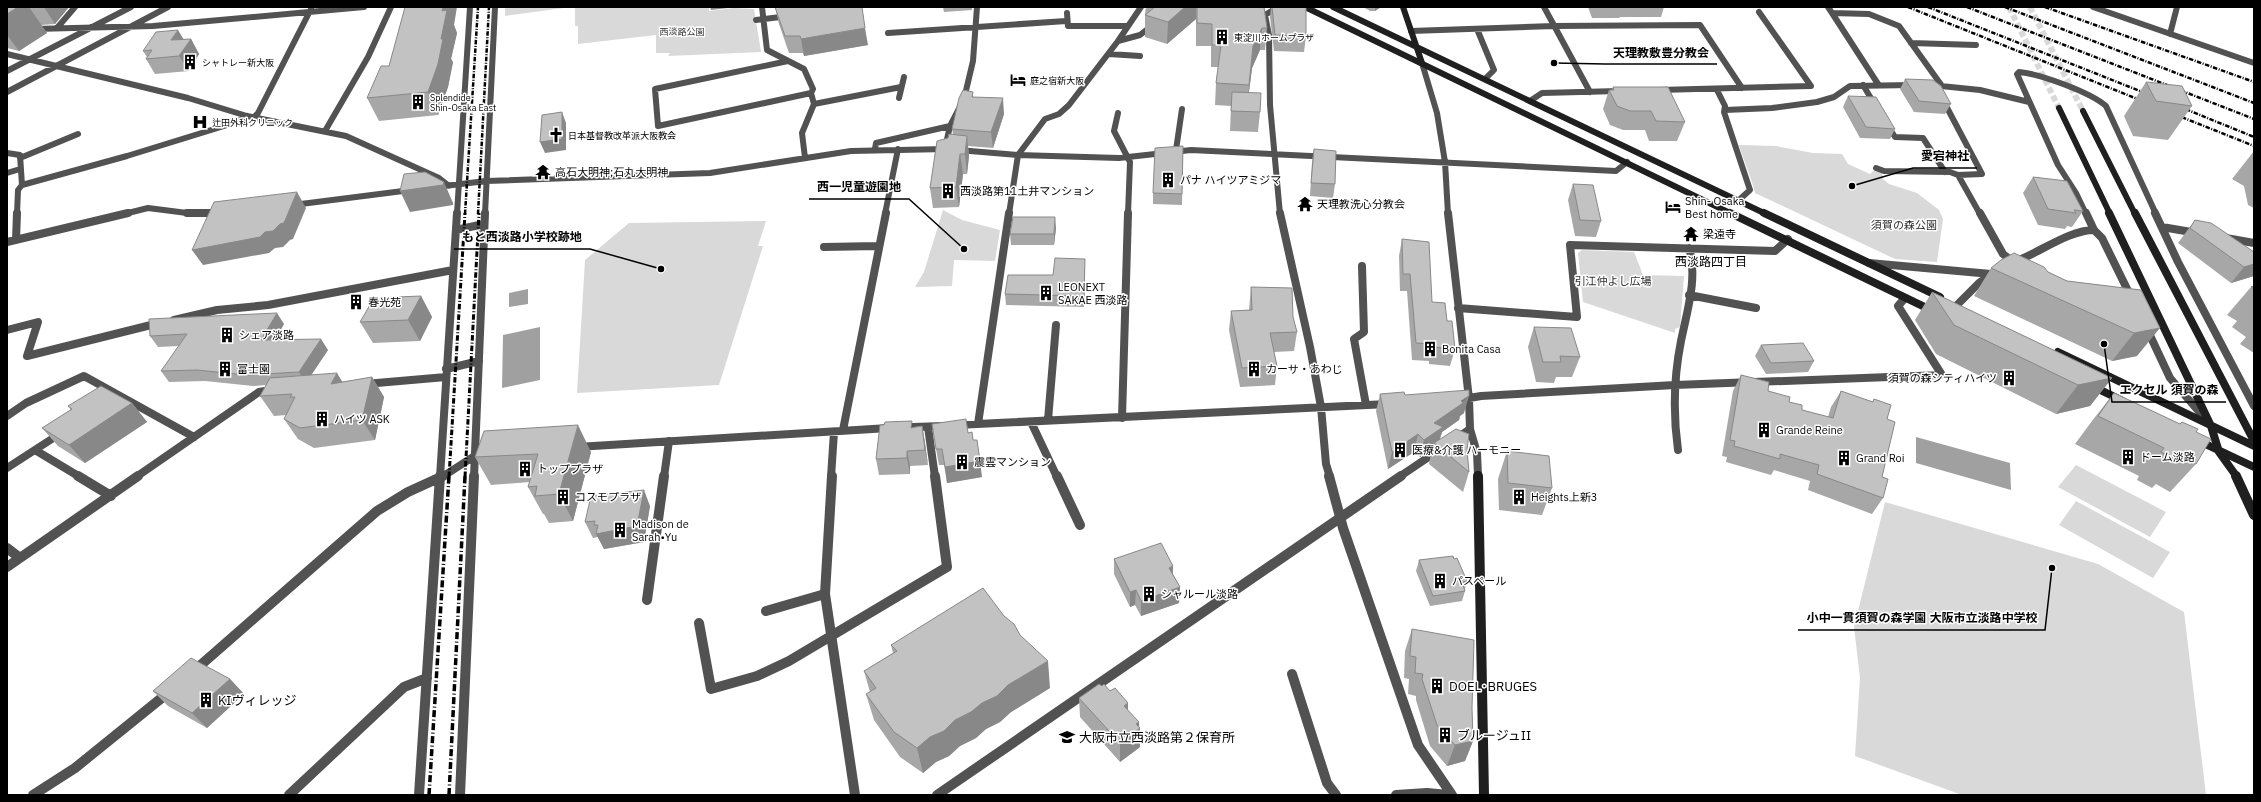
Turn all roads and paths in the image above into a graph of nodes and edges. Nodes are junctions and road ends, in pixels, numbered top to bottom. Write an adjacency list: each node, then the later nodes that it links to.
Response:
1 (75, 7): 33 (street)
2 (131, 7): 28 (street)
3 (168, 7): 32 (street)
4 (364, 7): 19 (street)
5 (391, 7): 81 (street)
6 (470, 7): 101 (street)
7 (495, 7): 99 (street)
8 (762, 7): 24 (street)
9 (977, 7): 29 (street)
10 (1141, 7): 30 (street)
11 (1278, 7): 88 (street)
12 (1305, 7): 50 (street)
13 (1333, 7): 42 (street)
14 (1404, 7): 36 (street)
15 (1544, 7): 31 (street)
16 (1828, 7): 22 (street)
17 (2093, 7): 38 (street)
18 (2177, 7): 38 (street)
19 (311, 10): 32 (street); 78 (street)
20 (1760, 12): 61 (street)
21 (1067, 13): 27 (street)
22 (1832, 13): 40 (street); 56 (street)
23 (796, 15): 24 (street)
24 (764, 19): 25 (street); 49 (street)
25 (756, 20)
26 (1159, 20): 39 (street)
27 (1066, 21): 29 (street); 30 (street)
28 (93, 26): 32 (street); 33 (street); 47 (street)
29 (976, 26): 37 (street); 80 (street)
30 (1128, 26): 39 (street)
31 (1554, 26): 35 (street); 61 (street); 66 (street)
32 (131, 27): 52 (street)
33 (57, 28): 34 (street)
34 (26, 29)
35 (1477, 29): 36 (street); 55 (street)
36 (1411, 31): 42 (street)
37 (888, 33)
38 (2170, 34): 51 (street)
39 (1118, 41): 44 (street)
40 (1911, 43): 41 (street); 59 (street)
41 (1976, 45)
42 (1417, 47): 50 (street); 55 (street)
43 (7, 54): 46 (street)
44 (1109, 54): 45 (street); 89 (street)
45 (1140, 56)
46 (20, 58): 47 (street); 48 (street)
47 (29, 59): 52 (street); 53 (street)
48 (7, 60)
49 (788, 61): 67 (street); 67 (street)
50 (1422, 63): 92 (street); 93 (street)
51 (2254, 63)
52 (58, 65): 65 (street); 78 (street)
53 (7, 71)
54 (904, 77): 60 (street)
55 (1485, 79): 69 (street)
56 (1878, 84): 57 (street); 58 (street)
57 (1863, 85): 74 (street); 75 (street)
58 (1935, 86): 59 (street); 98 (street)
59 (1942, 86): 70 (street)
60 (901, 87): 68 (street); 71 (street)
61 (1742, 88): 63 (street)
62 (1654, 90): 63 (street)
63 (1717, 90): 74 (street)
64 (1625, 91): 66 (street)
65 (7, 92)
66 (1590, 92): 69 (street)
67 (811, 93): 71 (street)
68 (899, 98)
69 (1530, 100): 103 (street)
70 (2029, 102): 107 (street); 109 (street)
71 (814, 104): 91 (street)
72 (2059, 108): 152 (street)
73 (1182, 109): 86 (street)
74 (1726, 110): 103 (street)
75 (1879, 111)
76 (2083, 111): 160 (street)
77 (1118, 113): 90 (street)
78 (251, 117): 81 (street); 100 (street)
79 (1883, 118): 96 (street)
80 (950, 126): 83 (street); 85 (street)
81 (324, 131): 102 (street)
82 (78, 134): 94 (street)
83 (875, 149): 84 (street); 91 (street)
84 (898, 149): 85 (street); 116 (street)
85 (945, 149): 89 (street)
86 (1176, 150): 88 (street); 90 (street)
87 (7, 153): 94 (street)
88 (1272, 153): 92 (street); 146 (street)
89 (1018, 155): 90 (street); 151 (street)
90 (1128, 156): 148 (street)
91 (805, 158): 99 (street)
92 (1445, 162): 93 (street); 127 (street)
93 (1627, 162): 112 (street)
94 (20, 164): 97 (street); 100 (street)
95 (1876, 168): 96 (street)
96 (1945, 172): 98 (street)
97 (7, 173)
98 (1958, 175): 119 (street)
99 (486, 181): 101 (street); 106 (street)
100 (22, 185): 113 (street)
101 (459, 185): 102 (street); 108 (street)
102 (450, 186): 104 (street)
103 (1739, 200): 120 (street)
104 (284, 206)
105 (230, 211): 113 (street)
106 (484, 224): 108 (street); 134 (street)
107 (2162, 227): 110 (street); 145 (street)
108 (456, 230): 122 (street)
109 (2094, 230): 119 (street); 126 (street)
110 (2206, 235)
111 (2214, 236): 115 (street)
112 (1788, 239): 118 (street); 125 (street)
113 (16, 240): 114 (street)
114 (7, 242)
115 (2254, 243)
116 (878, 246): 117 (street); 156 (street)
117 (824, 247)
118 (1689, 248): 124 (street); 127 (street)
119 (2013, 262): 123 (street)
120 (1869, 263): 123 (street); 123 (street)
121 (1362, 266): 144 (street)
122 (453, 270): 132 (street); 135 (street)
123 (1992, 274)
124 (1689, 295): 128 (street); 138 (street)
125 (1905, 298): 129 (street); 138 (street)
126 (2134, 303)
127 (1458, 308): 140 (street)
128 (1756, 308)
129 (1941, 314)
130 (2144, 323): 152 (street)
131 (1056, 325): 149 (street)
132 (7, 330)
133 (2050, 348): 152 (street)
134 (479, 361): 135 (street); 167 (street)
135 (446, 373): 137 (street); 170 (street)
136 (2083, 382): 142 (street)
137 (355, 384)
138 (1675, 385): 140 (street); 164 (street)
139 (284, 389): 157 (street)
140 (1469, 399): 141 (street); 155 (street)
141 (1452, 401)
142 (2126, 402)
143 (1398, 403): 144 (street)
144 (1366, 404): 146 (street)
145 (2254, 406)
146 (1321, 407): 148 (street); 173 (street)
147 (7, 416): 157 (street)
148 (1122, 418): 149 (street)
149 (1048, 420): 150 (street)
150 (1031, 422): 151 (street); 174 (street)
151 (978, 424): 153 (street)
152 (2211, 426): 161 (street); 165 (street)
153 (928, 427): 156 (street); 182 (street)
154 (68, 429): 163 (street)
155 (1470, 429): 173 (street); 197 (street)
156 (838, 431): 159 (street); 178 (street)
157 (194, 437): 171 (street)
158 (2193, 437): 165 (street)
159 (669, 441): 162 (street); 179 (street)
160 (2254, 441)
161 (2254, 446)
162 (569, 448)
163 (35, 450): 169 (street); 171 (street)
164 (1678, 450)
165 (2219, 452): 168 (street); 172 (street)
166 (493, 453): 167 (street)
167 (476, 455): 170 (street); 190 (street)
168 (2254, 467)
169 (7, 468)
170 (439, 479): 184 (street); 185 (street)
171 (111, 496): 176 (street)
172 (2254, 515)
173 (1340, 517): 192 (street); 196 (street)
174 (1080, 526)
175 (7, 548): 176 (street)
176 (20, 558): 177 (street)
177 (7, 567)
178 (825, 594): 180 (street); 182 (street)
179 (647, 600)
180 (766, 612)
181 (699, 623): 182 (street)
182 (831, 636): 191 (street)
183 (1292, 674): 193 (street)
184 (188, 676)
185 (427, 678): 188 (street); 189 (street)
186 (176, 686): 187 (street)
187 (33, 795)
188 (289, 795)
189 (419, 795)
190 (460, 795)
191 (855, 795)
192 (937, 795)
193 (1336, 795)
194 (1396, 795): 195 (street)
195 (1448, 795)
196 (1452, 795)
197 (1484, 795)

